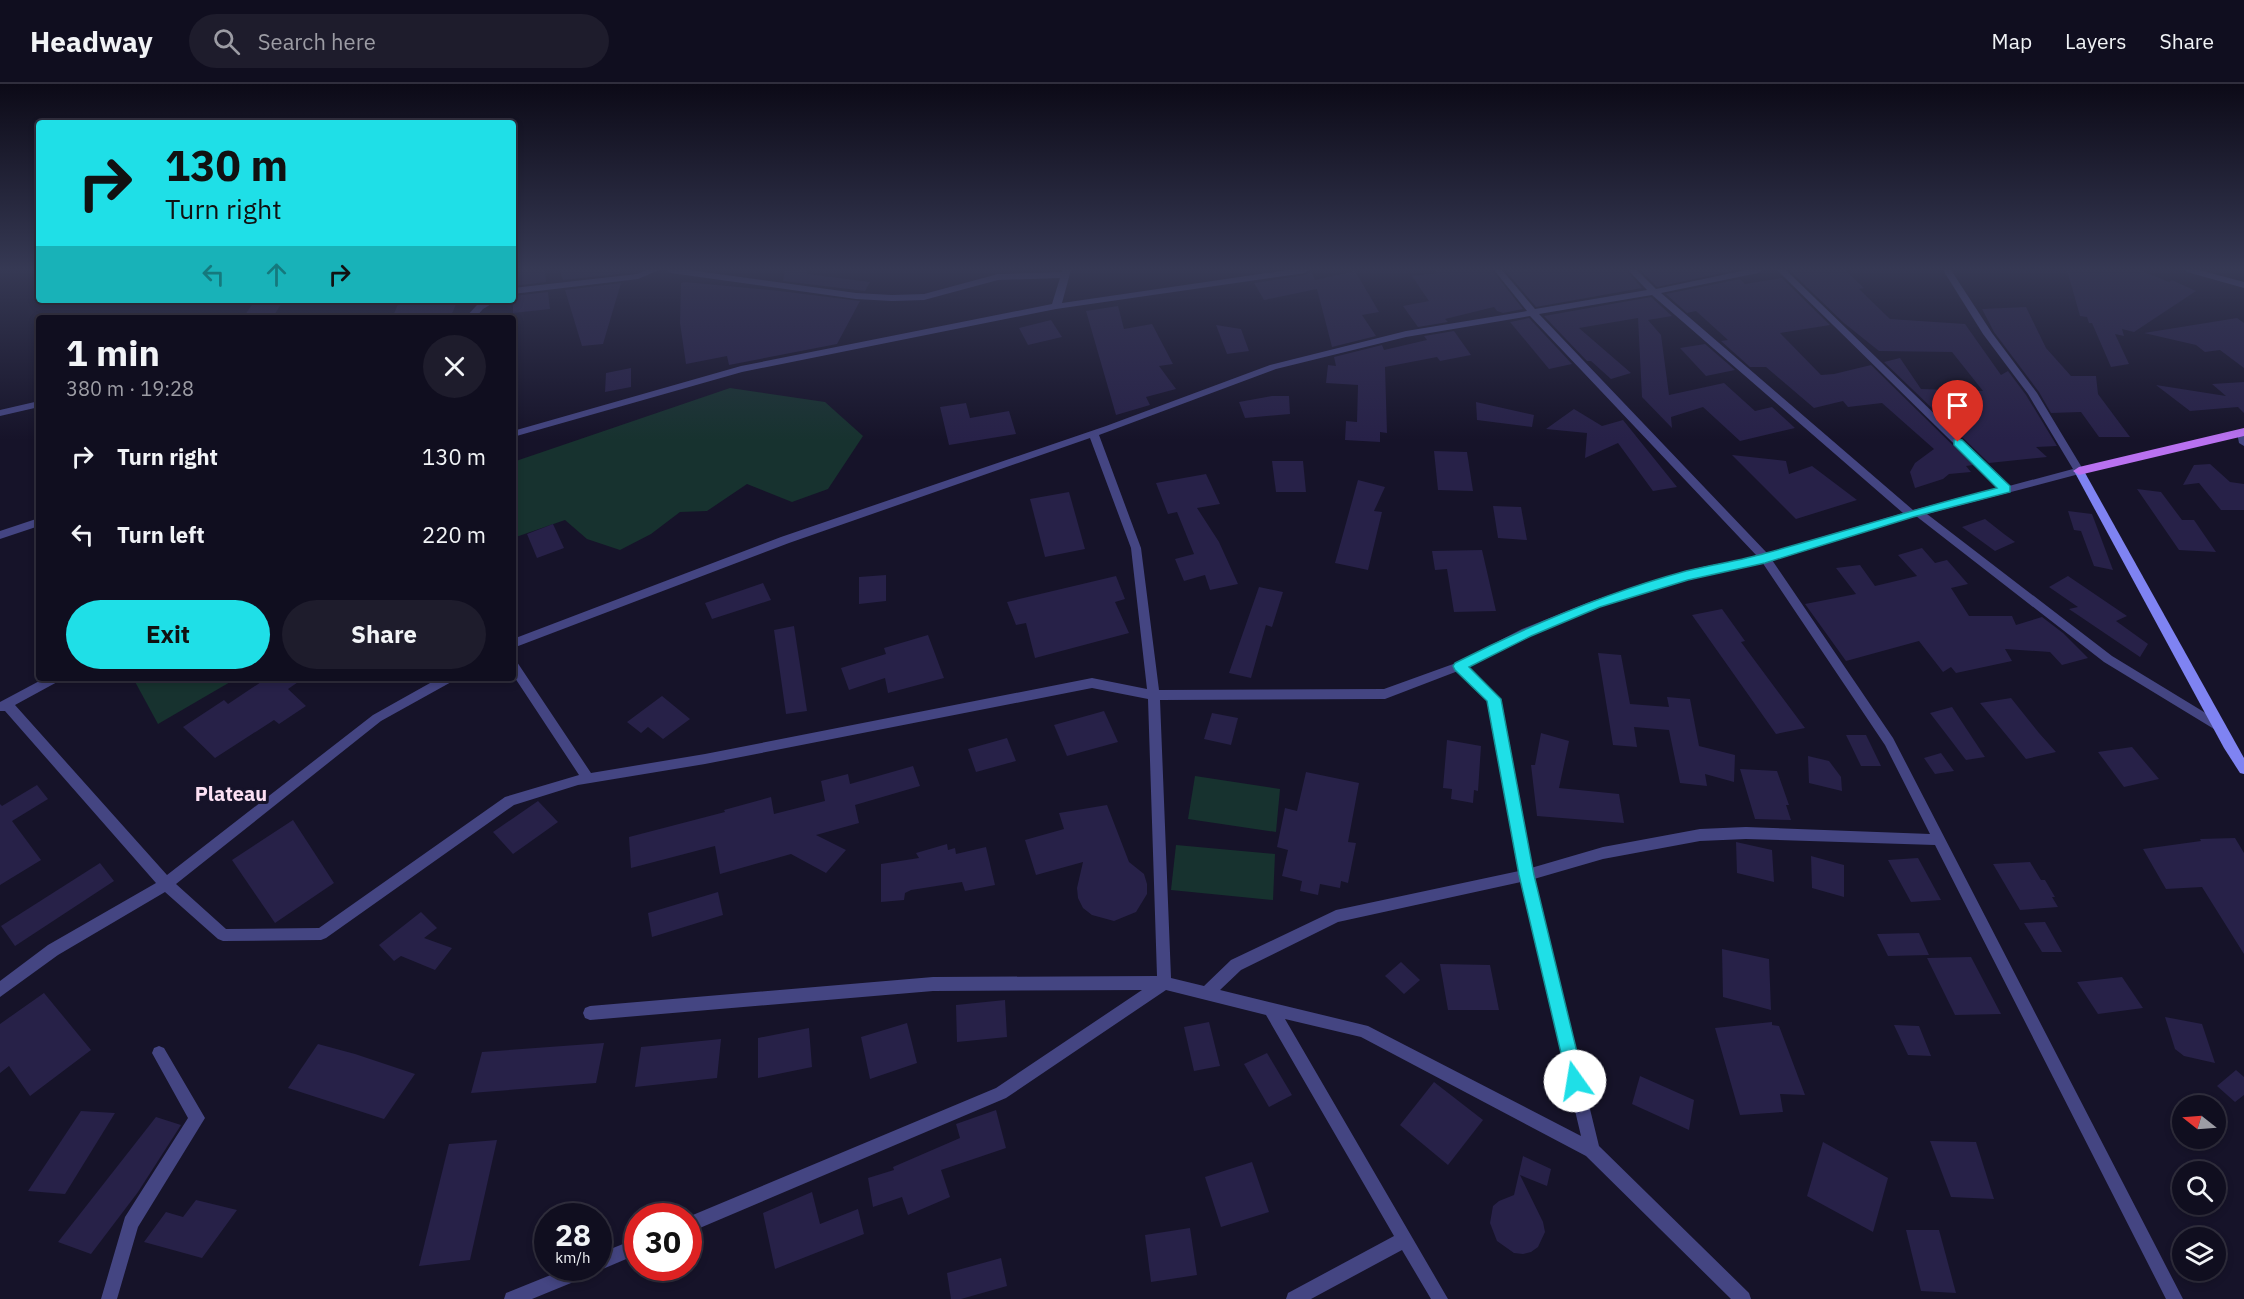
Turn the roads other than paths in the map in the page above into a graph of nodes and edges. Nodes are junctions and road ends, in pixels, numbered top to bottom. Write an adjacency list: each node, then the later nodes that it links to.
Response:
1 (952, 327): 9 (street)
2 (1446, 327): 10 (street)
3 (1546, 327): 17 (street)
4 (1695, 327): 14 (street)
5 (1839, 327): 13 (street)
6 (1983, 327): 12 (street)
7 (36, 405): 8 (street)
8 (0, 413)
9 (516, 433)
10 (1093, 434): 18 (street); 23 (street)
11 (2243, 436): 12 (main road)
12 (2079, 471): 13 (street); 25 (street)
13 (2006, 489): 14 (street)
14 (1914, 513): 17 (street); 25 (street)
15 (36, 523): 16 (street)
16 (0, 535)
17 (1765, 558): 19 (street); 30 (street)
18 (516, 643)
19 (1460, 666): 23 (street); 31 (street)
20 (516, 670): 29 (street)
21 (49, 681): 24 (street)
22 (444, 681): 32 (street)
23 (1154, 695): 29 (street); 33 (street)
24 (3, 706): 32 (street)
25 (2218, 726): 26 (street)
26 (2228, 744): 27 (street); 28 (street)
27 (2244, 752)
28 (2244, 769)
29 (588, 778): 32 (street)
30 (1939, 840): 31 (street); 48 (street)
31 (1526, 875): 35 (street); 39 (street)
32 (166, 884): 34 (street)
33 (1164, 983): 35 (street); 37 (street); 40 (street)
34 (0, 990)
35 (1207, 993): 36 (street)
36 (1271, 1009): 39 (street); 41 (street)
37 (590, 1013)
38 (159, 1053): 43 (street)
39 (1592, 1150): 47 (street)
40 (702, 1219)
41 (1405, 1239): 45 (street); 46 (street)
42 (556, 1281): 44 (street)
43 (109, 1299)
44 (512, 1299)
45 (1294, 1299)
46 (1440, 1299)
47 (1743, 1299)
48 (2175, 1299)

